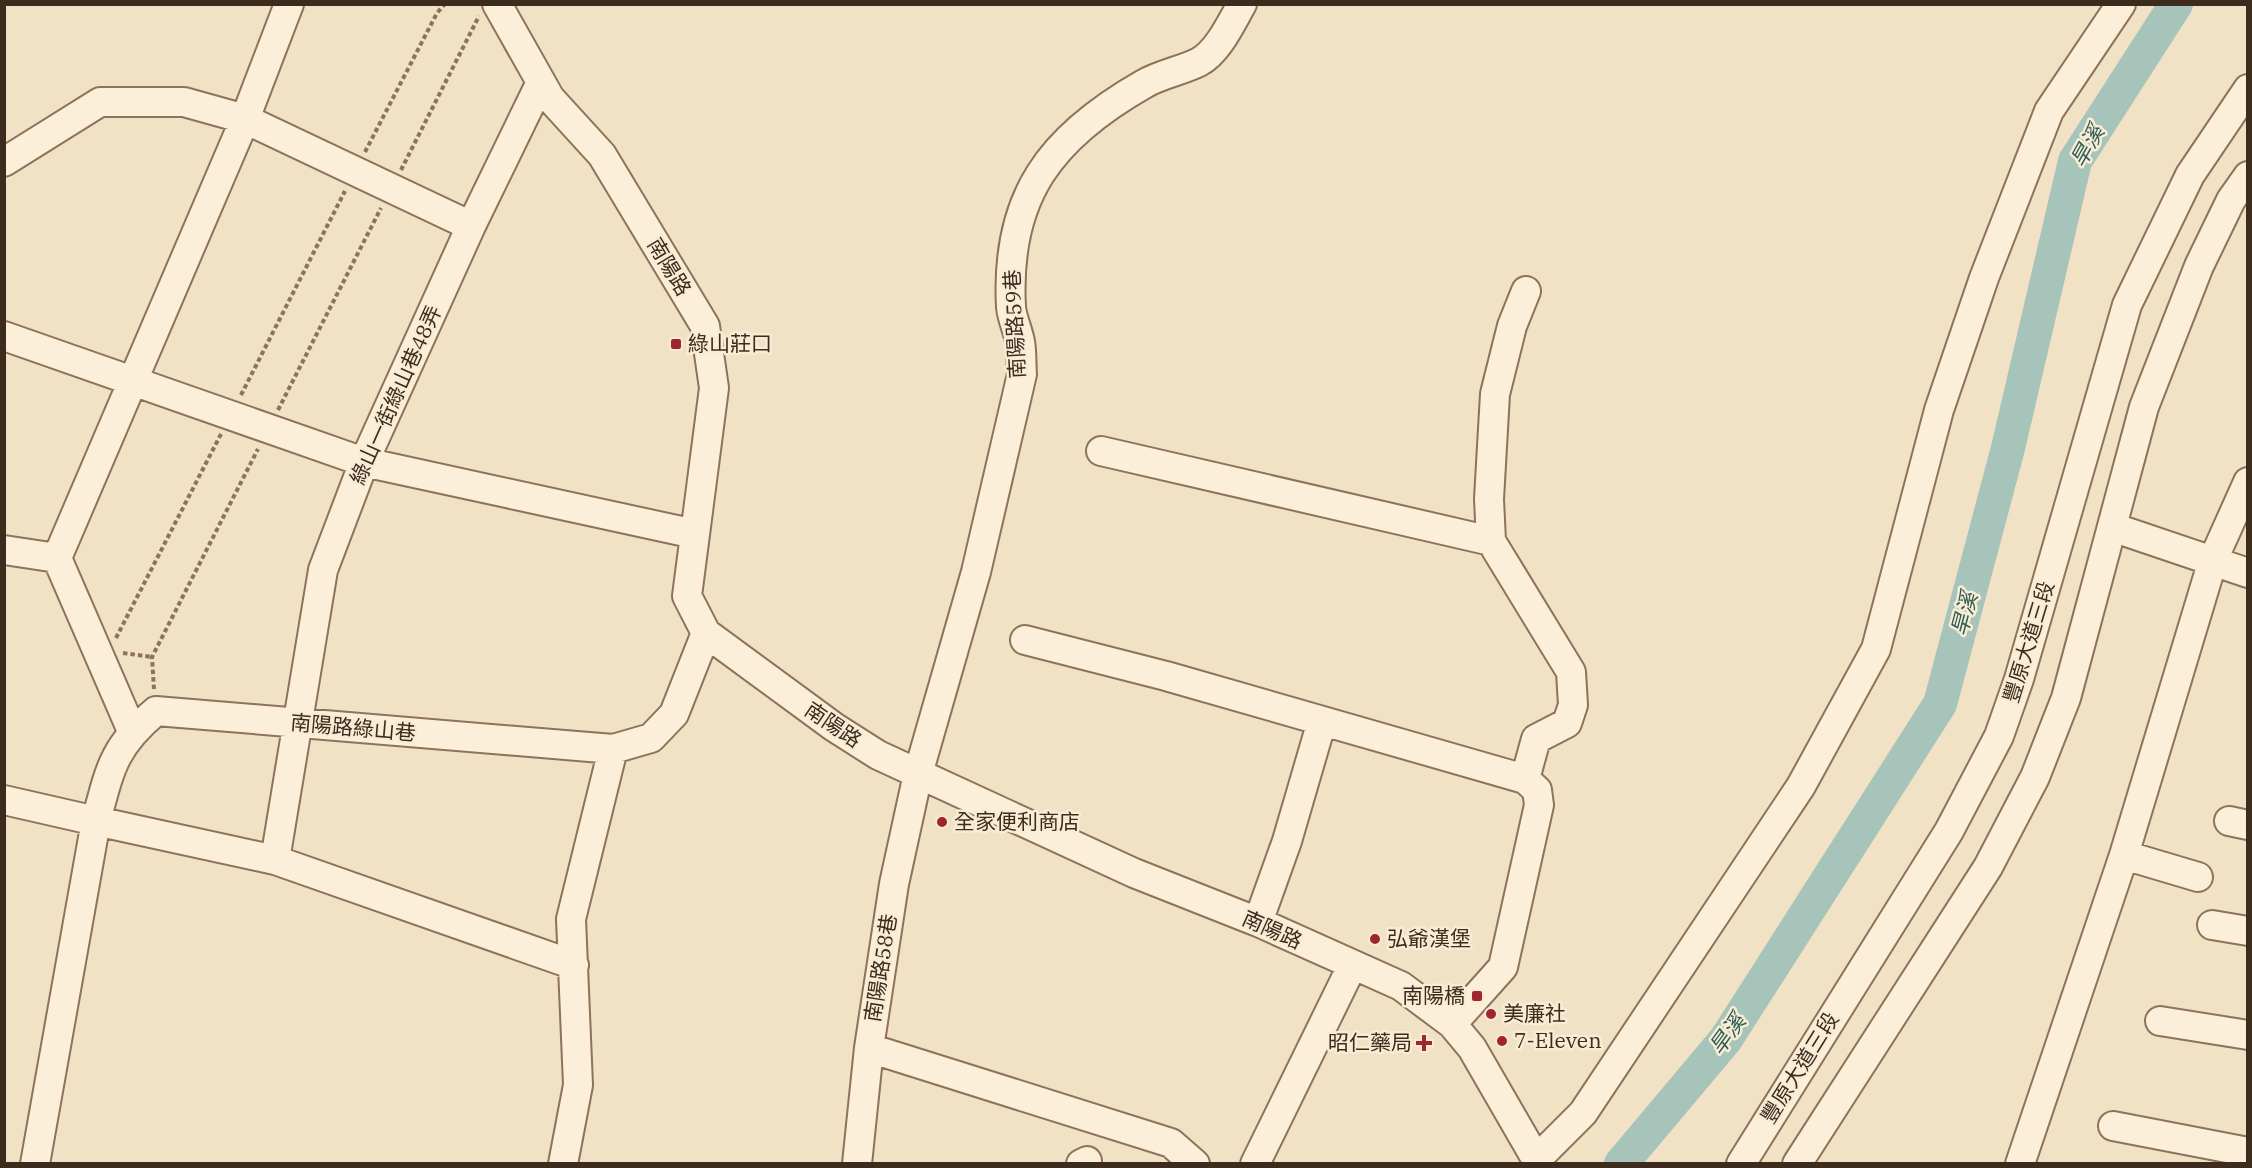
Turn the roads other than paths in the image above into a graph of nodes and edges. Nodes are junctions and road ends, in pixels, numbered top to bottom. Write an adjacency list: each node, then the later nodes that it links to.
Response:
1 (289, 4): 7 (street)
2 (1242, 4): 30 (street, 南陽路59巷)
3 (2121, 4): 48 (street)
4 (489, 9): 5 (street, 南陽路)
5 (541, 82): 10 (street, 綠山一街綠山巷48弄); 18 (street, 南陽路)
6 (2247, 89): 54 (street, 豐原大道三段)
7 (245, 119): 8 (street); 10 (street); 13 (street)
8 (4, 162)
9 (2247, 176): 17 (street)
10 (471, 226): 15 (street, 綠山一街綠山巷48弄)
11 (1526, 291): 19 (street)
12 (4, 336): 13 (street)
13 (135, 381): 15 (street); 21 (street)
14 (1101, 451): 19 (street)
15 (364, 462): 18 (street); 27 (street, 綠山一街綠山巷48弄)
16 (2247, 482): 22 (street)
17 (2112, 527): 22 (street); 55 (street)
18 (695, 534): 24 (street, 南陽路)
19 (1491, 541): 31 (street)
20 (4, 550): 21 (street)
21 (57, 558): 28 (street)
22 (2213, 560): 23 (street); 34 (street)
23 (2247, 573)
24 (705, 633): 29 (street, 南陽路綠山巷); 30 (street, 南陽路)
25 (1025, 640): 26 (street)
26 (1322, 721): 31 (street); 37 (street)
27 (298, 723): 28 (street, 南陽路綠山巷); 29 (street, 南陽路綠山巷); 35 (street, 綠山一街綠山巷48弄)
28 (132, 731): 33 (street)
29 (613, 749): 40 (street)
30 (918, 774): 37 (street, 南陽路); 45 (street, 南陽路58巷)
31 (1525, 779): 43 (street)
32 (4, 800): 33 (street)
33 (96, 820): 35 (street); 49 (street)
34 (2124, 855): 36 (street); 56 (street)
35 (275, 860): 40 (street)
36 (2198, 877)
37 (1258, 922): 41 (street, 南陽路)
38 (2212, 925): 39 (street)
39 (2247, 931)
40 (574, 965): 50 (street)
41 (1352, 966): 43 (street, 南陽路); 53 (street)
42 (2160, 1021): 44 (street)
43 (1452, 1024): 48 (street, 南陽路)
44 (2247, 1035)
45 (869, 1048): 51 (street, 南陽路58巷); 52 (street)
46 (2113, 1126): 47 (street)
47 (2247, 1152)
48 (1538, 1161)
49 (35, 1164)
50 (563, 1164)
51 (857, 1164)
52 (1195, 1164)
53 (1255, 1164)
54 (1741, 1164)
55 (1797, 1164)
56 (2020, 1164)

